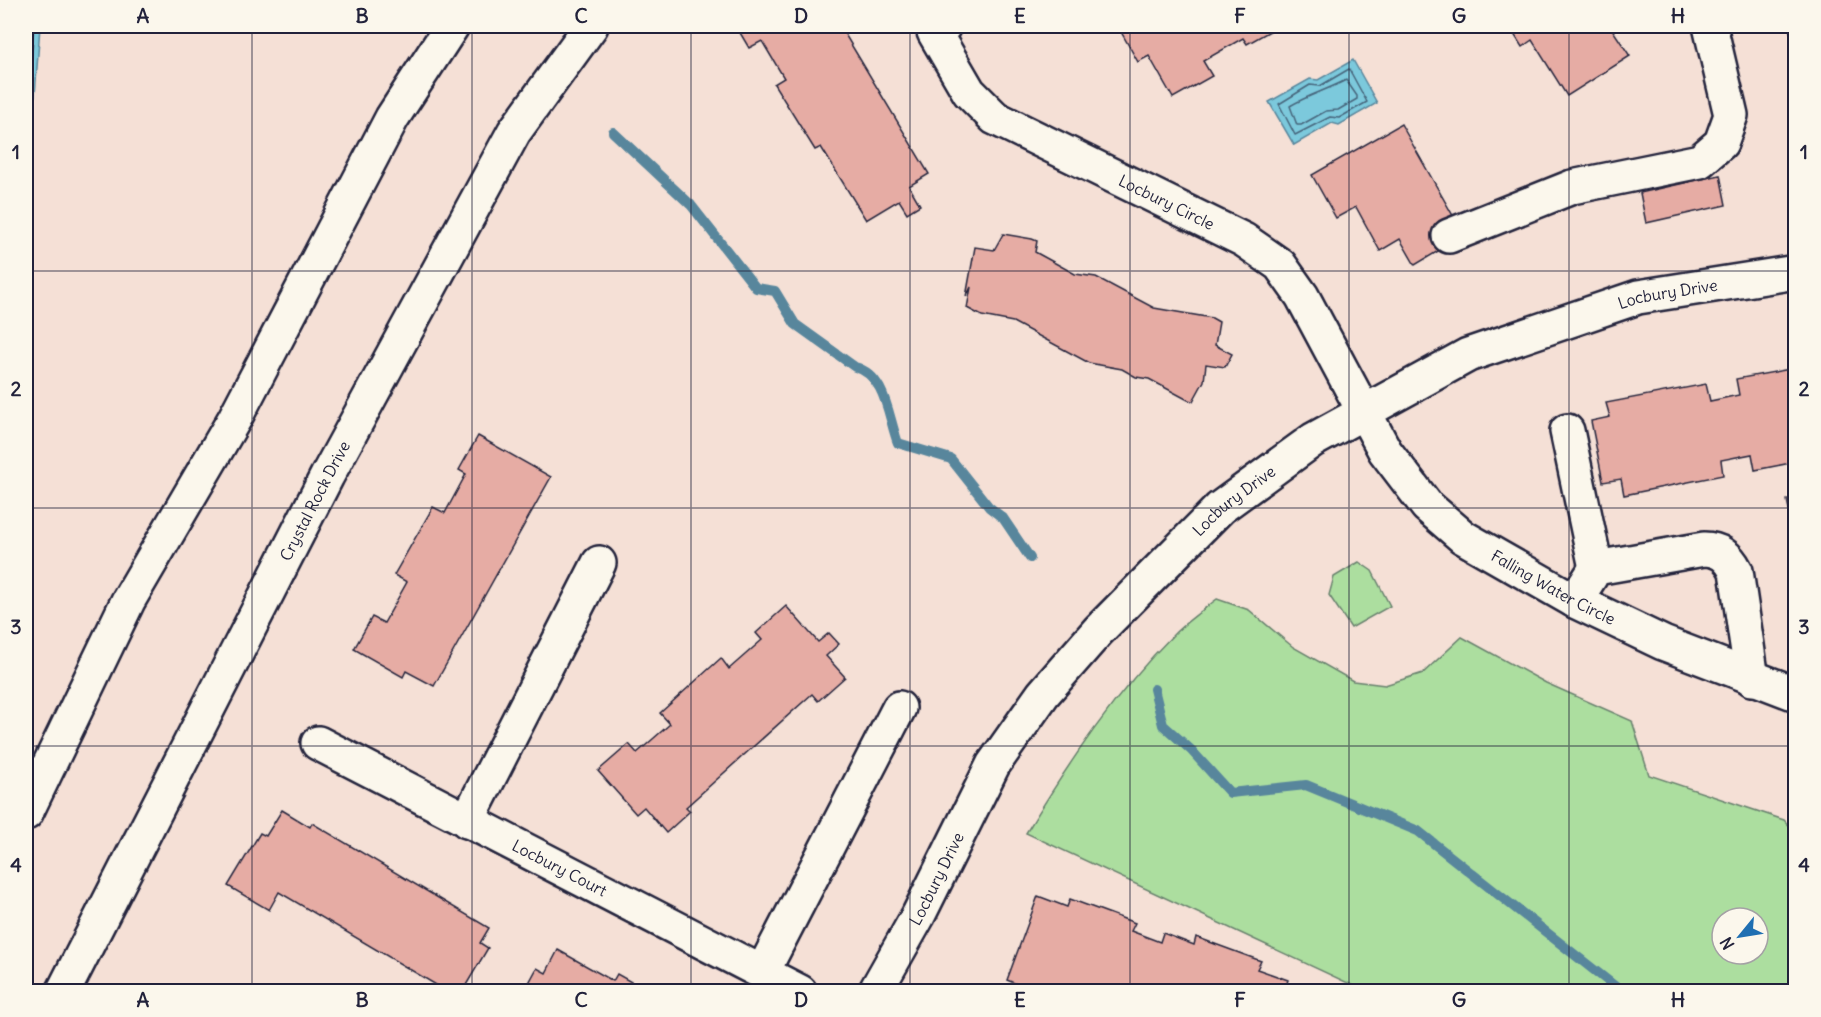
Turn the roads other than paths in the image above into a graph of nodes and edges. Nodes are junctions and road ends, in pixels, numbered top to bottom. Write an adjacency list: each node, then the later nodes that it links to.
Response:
1 (452, 26): 16 (street)
2 (591, 26): 19 (street, Crystal Rock Drive)
3 (1710, 26): 5 (street)
4 (936, 28): 7 (street, Locbury Circle)
5 (1449, 236)
6 (1796, 272): 7 (street, Locbury Drive)
7 (1363, 411): 11 (street, Falling Water Circle); 21 (street, Locbury Drive)
8 (1567, 431): 10 (street)
9 (599, 563): 17 (street)
10 (1596, 568): 11 (street); 12 (street)
11 (1575, 601): 12 (street, Falling Water Circle)
12 (1752, 679): 13 (street, Falling Water Circle)
13 (1796, 694)
14 (899, 708): 18 (street)
15 (318, 743): 17 (street, Locbury Court)
16 (26, 813)
17 (467, 821): 18 (street, Locbury Court)
18 (763, 971): 20 (street, Locbury Court)
19 (63, 992)
20 (800, 992)
21 (875, 992)

